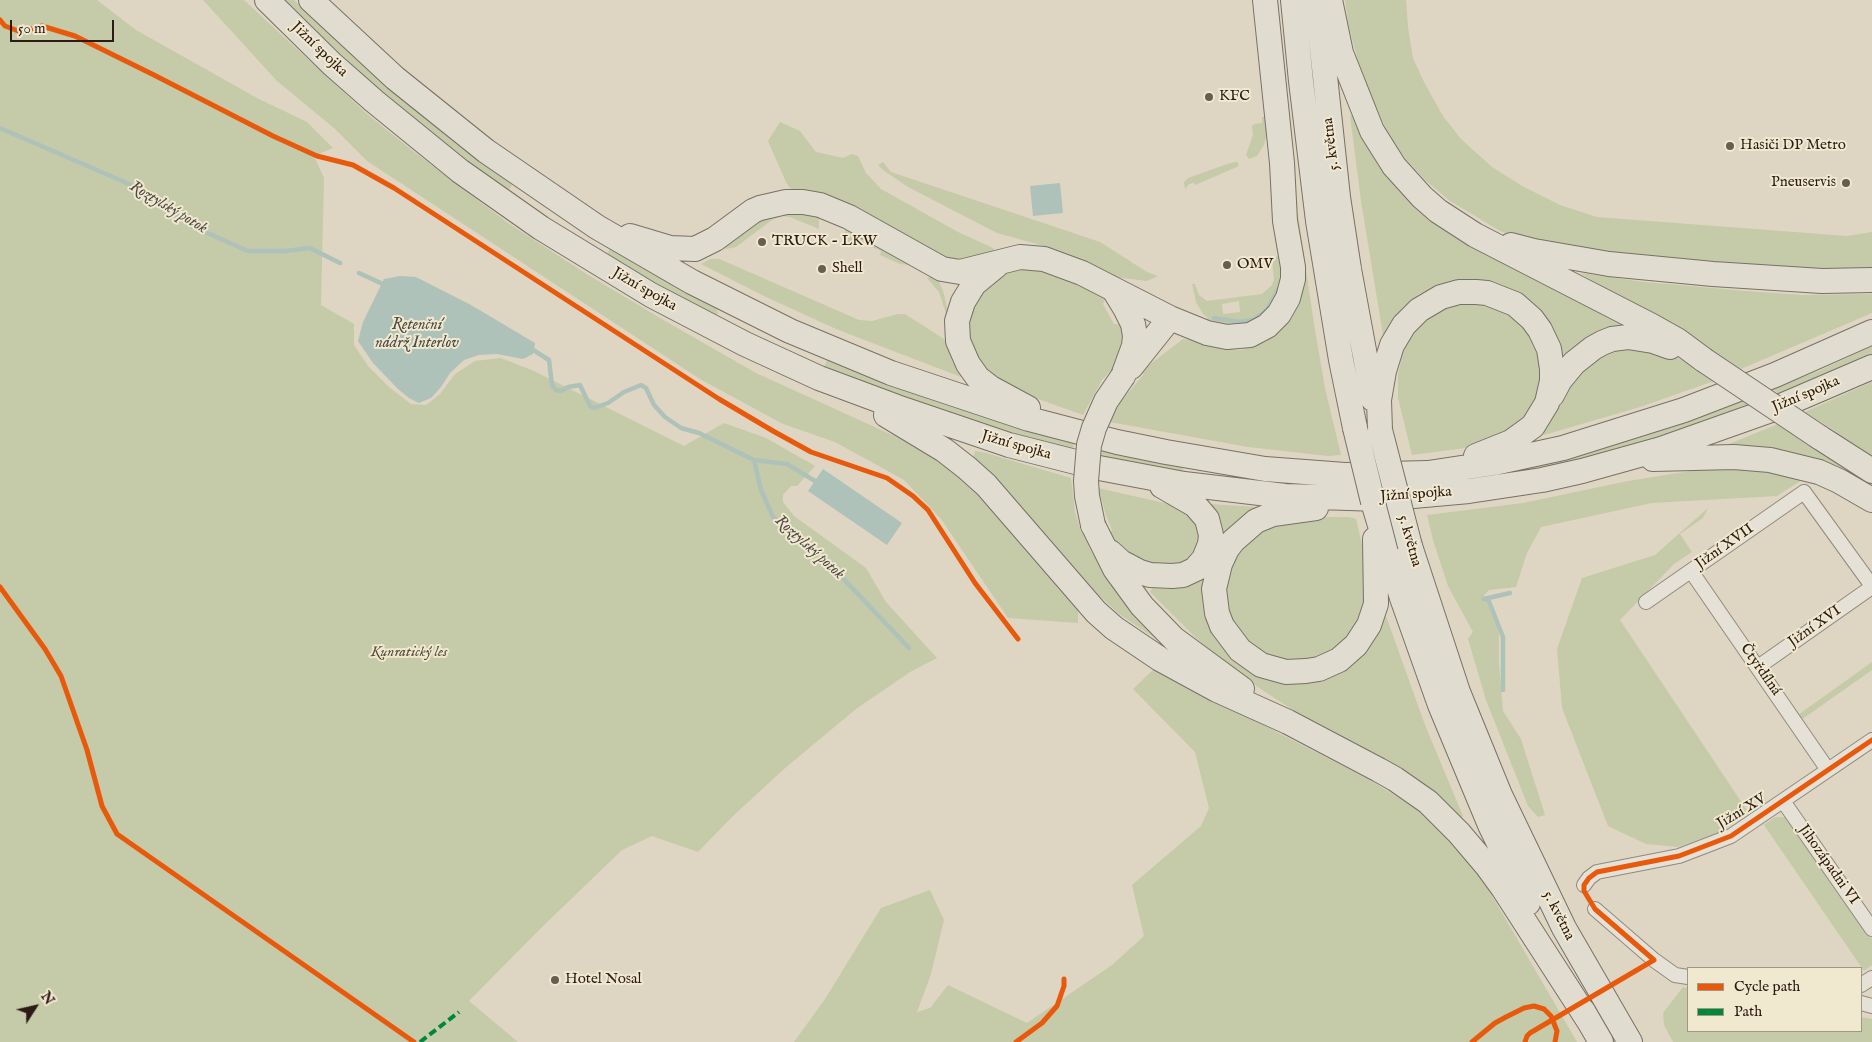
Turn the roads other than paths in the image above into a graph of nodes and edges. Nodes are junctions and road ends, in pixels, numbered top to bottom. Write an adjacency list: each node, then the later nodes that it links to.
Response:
1 (267, 0): 17 (highway, Jižní spojka)
2 (311, 0): 7 (highway, Jižní spojka)
3 (1266, 0): 12 (highway)
4 (1293, 0): 25 (highway, 5. května, bridge)
5 (1317, 0): 20 (highway, 5. května)
6 (1330, 0): 8 (highway)
7 (597, 227): 9 (highway); 19 (highway, Jižní spojka)
8 (1474, 235): 10 (highway); 14 (highway)
9 (1006, 259): 11 (highway); 19 (highway)
10 (1872, 280)
11 (1114, 290): 12 (highway); 16 (highway)
12 (1170, 318): 16 (highway)
13 (1872, 332): 23 (highway, Jižní spojka)
14 (1704, 360): 18 (highway); 22 (highway, bridge)
15 (1872, 367): 21 (highway, Jižní spojka)
16 (1123, 376): 27 (highway, bridge)
17 (819, 378): 24 (highway, Jižní spojka); 35 (highway)
18 (1547, 403): 20 (highway); 23 (highway)
19 (1068, 429): 23 (highway, Jižní spojka)
20 (1380, 430): 44 (highway, 5. května, bridge)
21 (1622, 460): 25 (highway, Jižní spojka); 26 (highway)
22 (1872, 471)
23 (1428, 473)
24 (1140, 477): 25 (highway, Jižní spojka); 31 (highway)
25 (1377, 500): 28 (highway); 29 (highway, 5. května)
26 (1872, 500)
27 (1096, 531): 31 (highway); 35 (highway)
28 (1233, 540): 29 (highway); 31 (highway)
29 (1380, 545): 43 (highway, 5. května)
30 (1691, 571): 32 (street, Jižní XVII); 33 (street, Jižní XVII); 34 (street, Čtyřdílná)
31 (1192, 572)
32 (1872, 587): 34 (street, Jižní XVI)
33 (1646, 602)
34 (1758, 667): 37 (street, Čtyřdílná)
35 (1288, 722): 43 (highway)
36 (1872, 740): 37 (street, Jižní XV)
37 (1828, 770): 38 (street, Jižní XV)
38 (1783, 801): 39 (street, Jižní XV); 41 (street, Jihozápadni VI)
39 (1584, 885)
40 (1595, 909): 42 (street)
41 (1872, 929)
42 (1687, 977)
43 (1595, 1033)
44 (1630, 1042)

